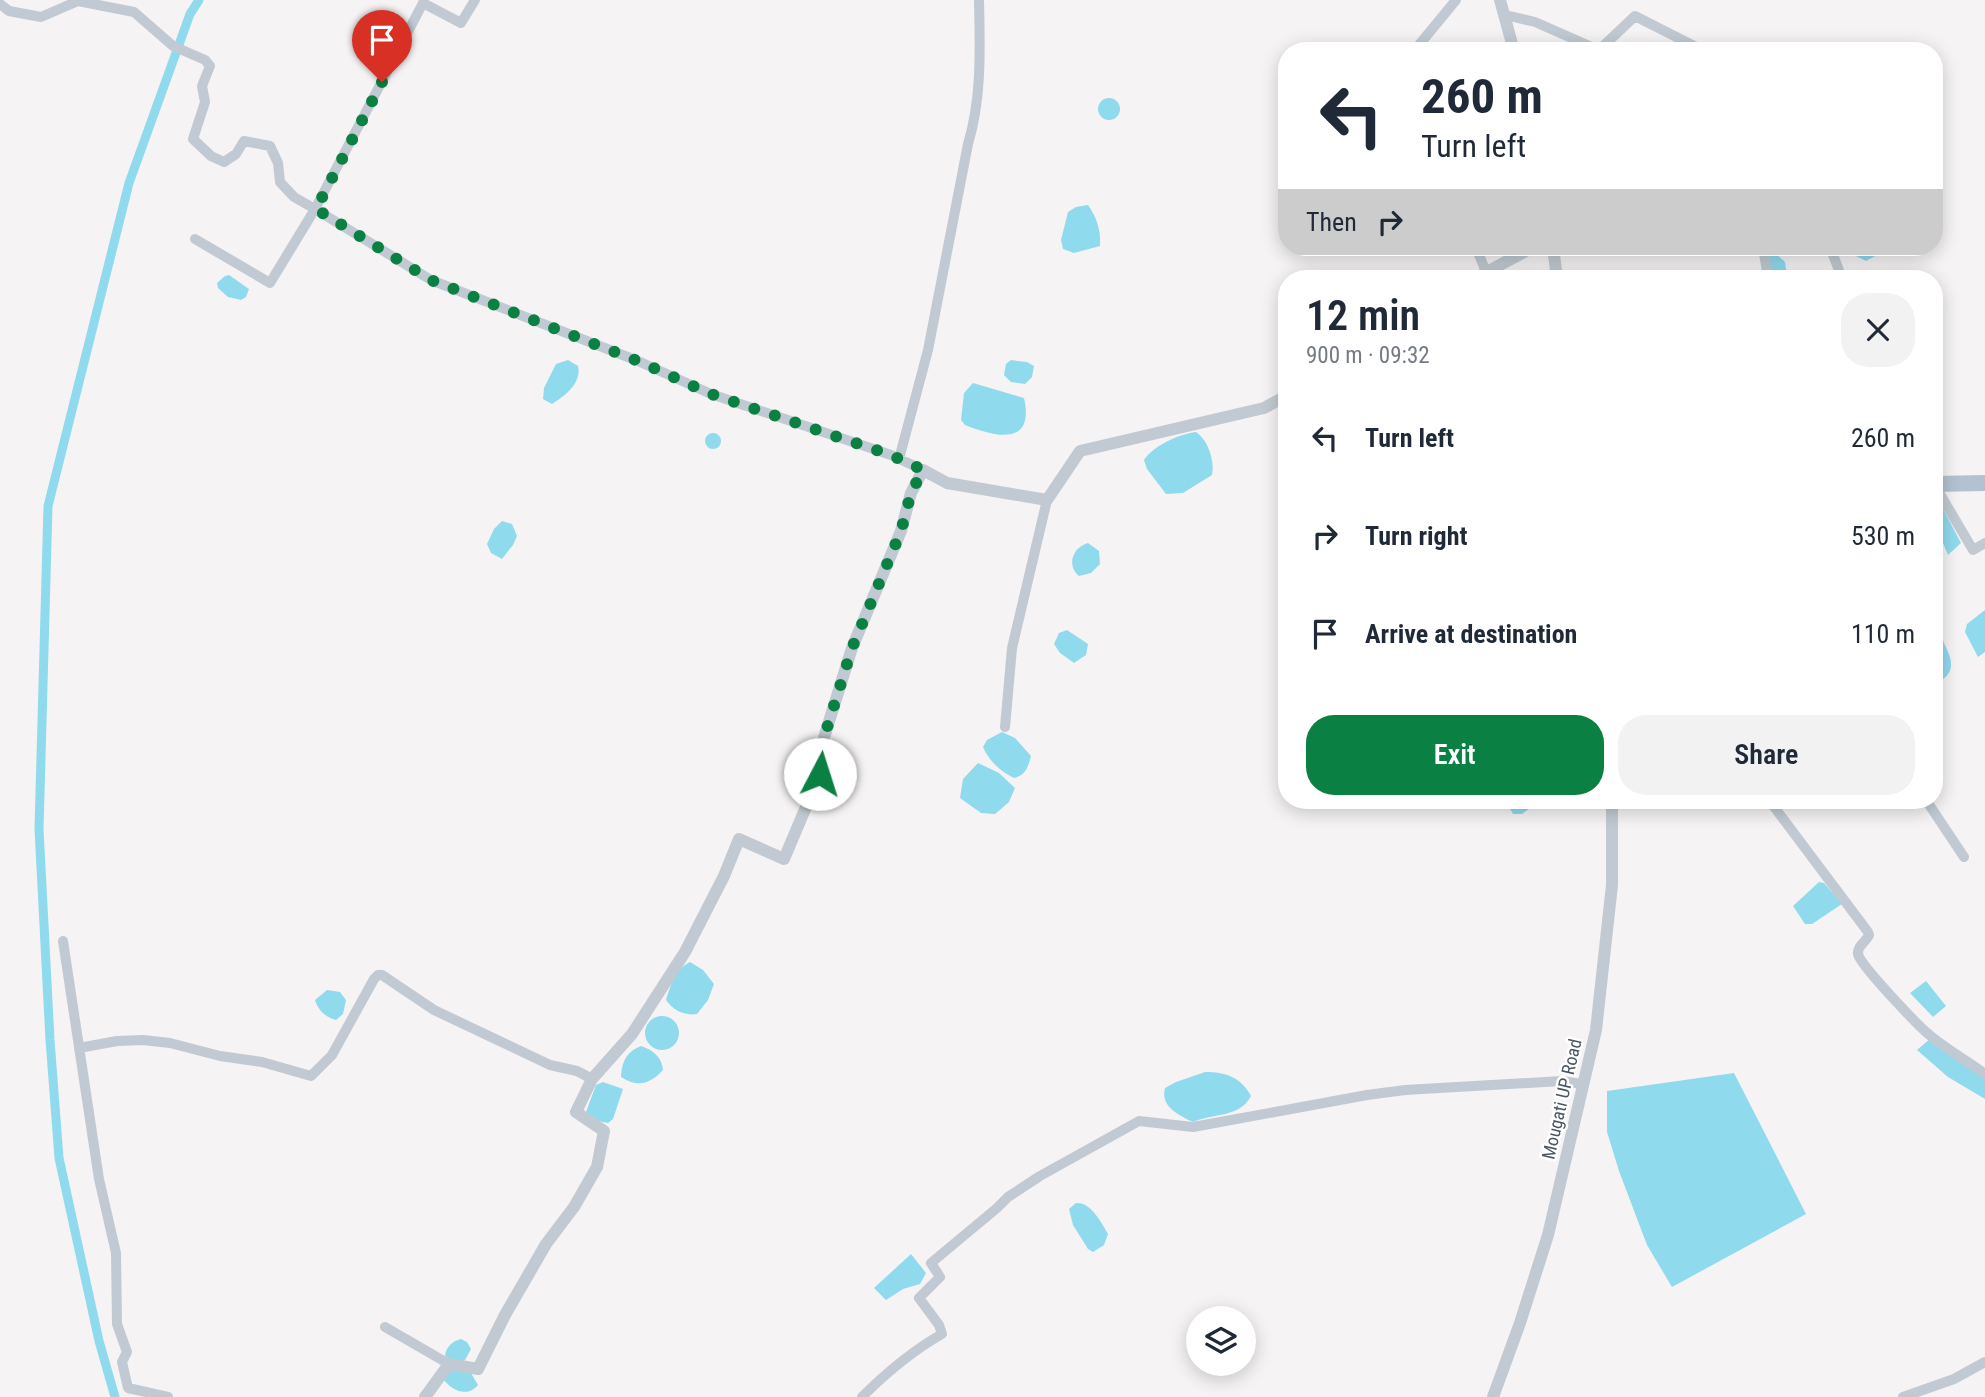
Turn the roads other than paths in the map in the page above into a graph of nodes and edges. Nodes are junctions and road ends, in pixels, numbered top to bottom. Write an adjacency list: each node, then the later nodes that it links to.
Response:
1 (475, 0): 12 (street)
2 (979, 0): 17 (street)
3 (1456, 0): 7 (street)
4 (1500, 0): 6 (street)
5 (0, 4): 12 (street)
6 (1505, 15): 8 (street); 9 (street)
7 (1421, 42)
8 (1512, 42)
9 (1581, 42)
10 (1608, 42): 11 (street)
11 (1686, 42)
12 (316, 209): 13 (street); 17 (street)
13 (195, 239)
14 (1516, 256): 15 (street)
15 (1490, 270)
16 (1278, 400): 22 (street)
17 (899, 459): 18 (street)
18 (923, 470): 22 (street); 32 (street)
19 (1985, 483): 20 (main road)
20 (1943, 484)
21 (1943, 499): 23 (street)
22 (1047, 500): 24 (street)
23 (1985, 543)
24 (1005, 727)
25 (1612, 809): 33 (street, Mougati UP Road)
26 (1776, 809): 31 (street)
27 (1932, 809): 28 (street)
28 (1964, 857)
29 (63, 941): 30 (street)
30 (79, 1048): 32 (street); 37 (street)
31 (1985, 1074)
32 (592, 1079): 36 (street)
33 (1582, 1084): 39 (street); 40 (street, Mougati UP Road)
34 (385, 1327): 36 (street)
35 (1985, 1362): 41 (street)
36 (449, 1364): 38 (street)
37 (168, 1397)
38 (425, 1397)
39 (862, 1397)
40 (1493, 1397)
41 (1903, 1397)

